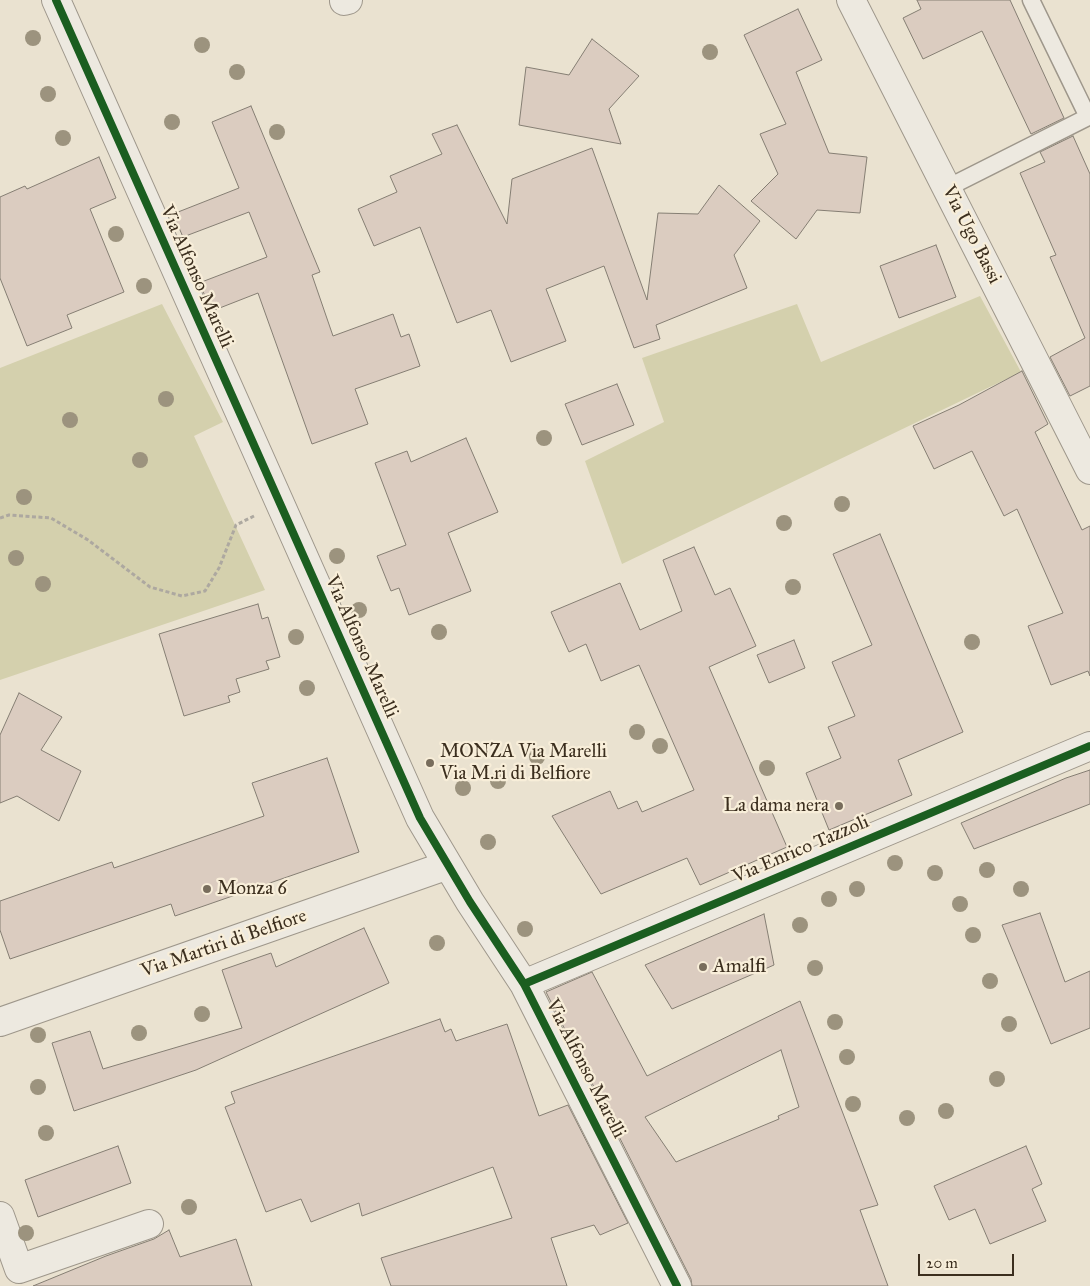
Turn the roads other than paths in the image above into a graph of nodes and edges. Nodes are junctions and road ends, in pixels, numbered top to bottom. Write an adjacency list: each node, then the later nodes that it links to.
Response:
1 (56, 0): 7 (street, Via Alfonso Marelli)
2 (852, 0): 4 (street, Via Ugo Bassi)
3 (1031, 0): 4 (lane)
4 (947, 188): 5 (street, Via Ugo Bassi)
5 (1090, 470)
6 (1090, 746): 8 (street, Via Enrico Tazzoli)
7 (448, 866): 8 (street, Via Alfonso Marelli); 9 (street, Via Martiri di Belfiore)
8 (524, 984): 12 (street, Via Alfonso Marelli)
9 (0, 1022)
10 (0, 1216): 11 (street)
11 (149, 1224)
12 (677, 1286)

